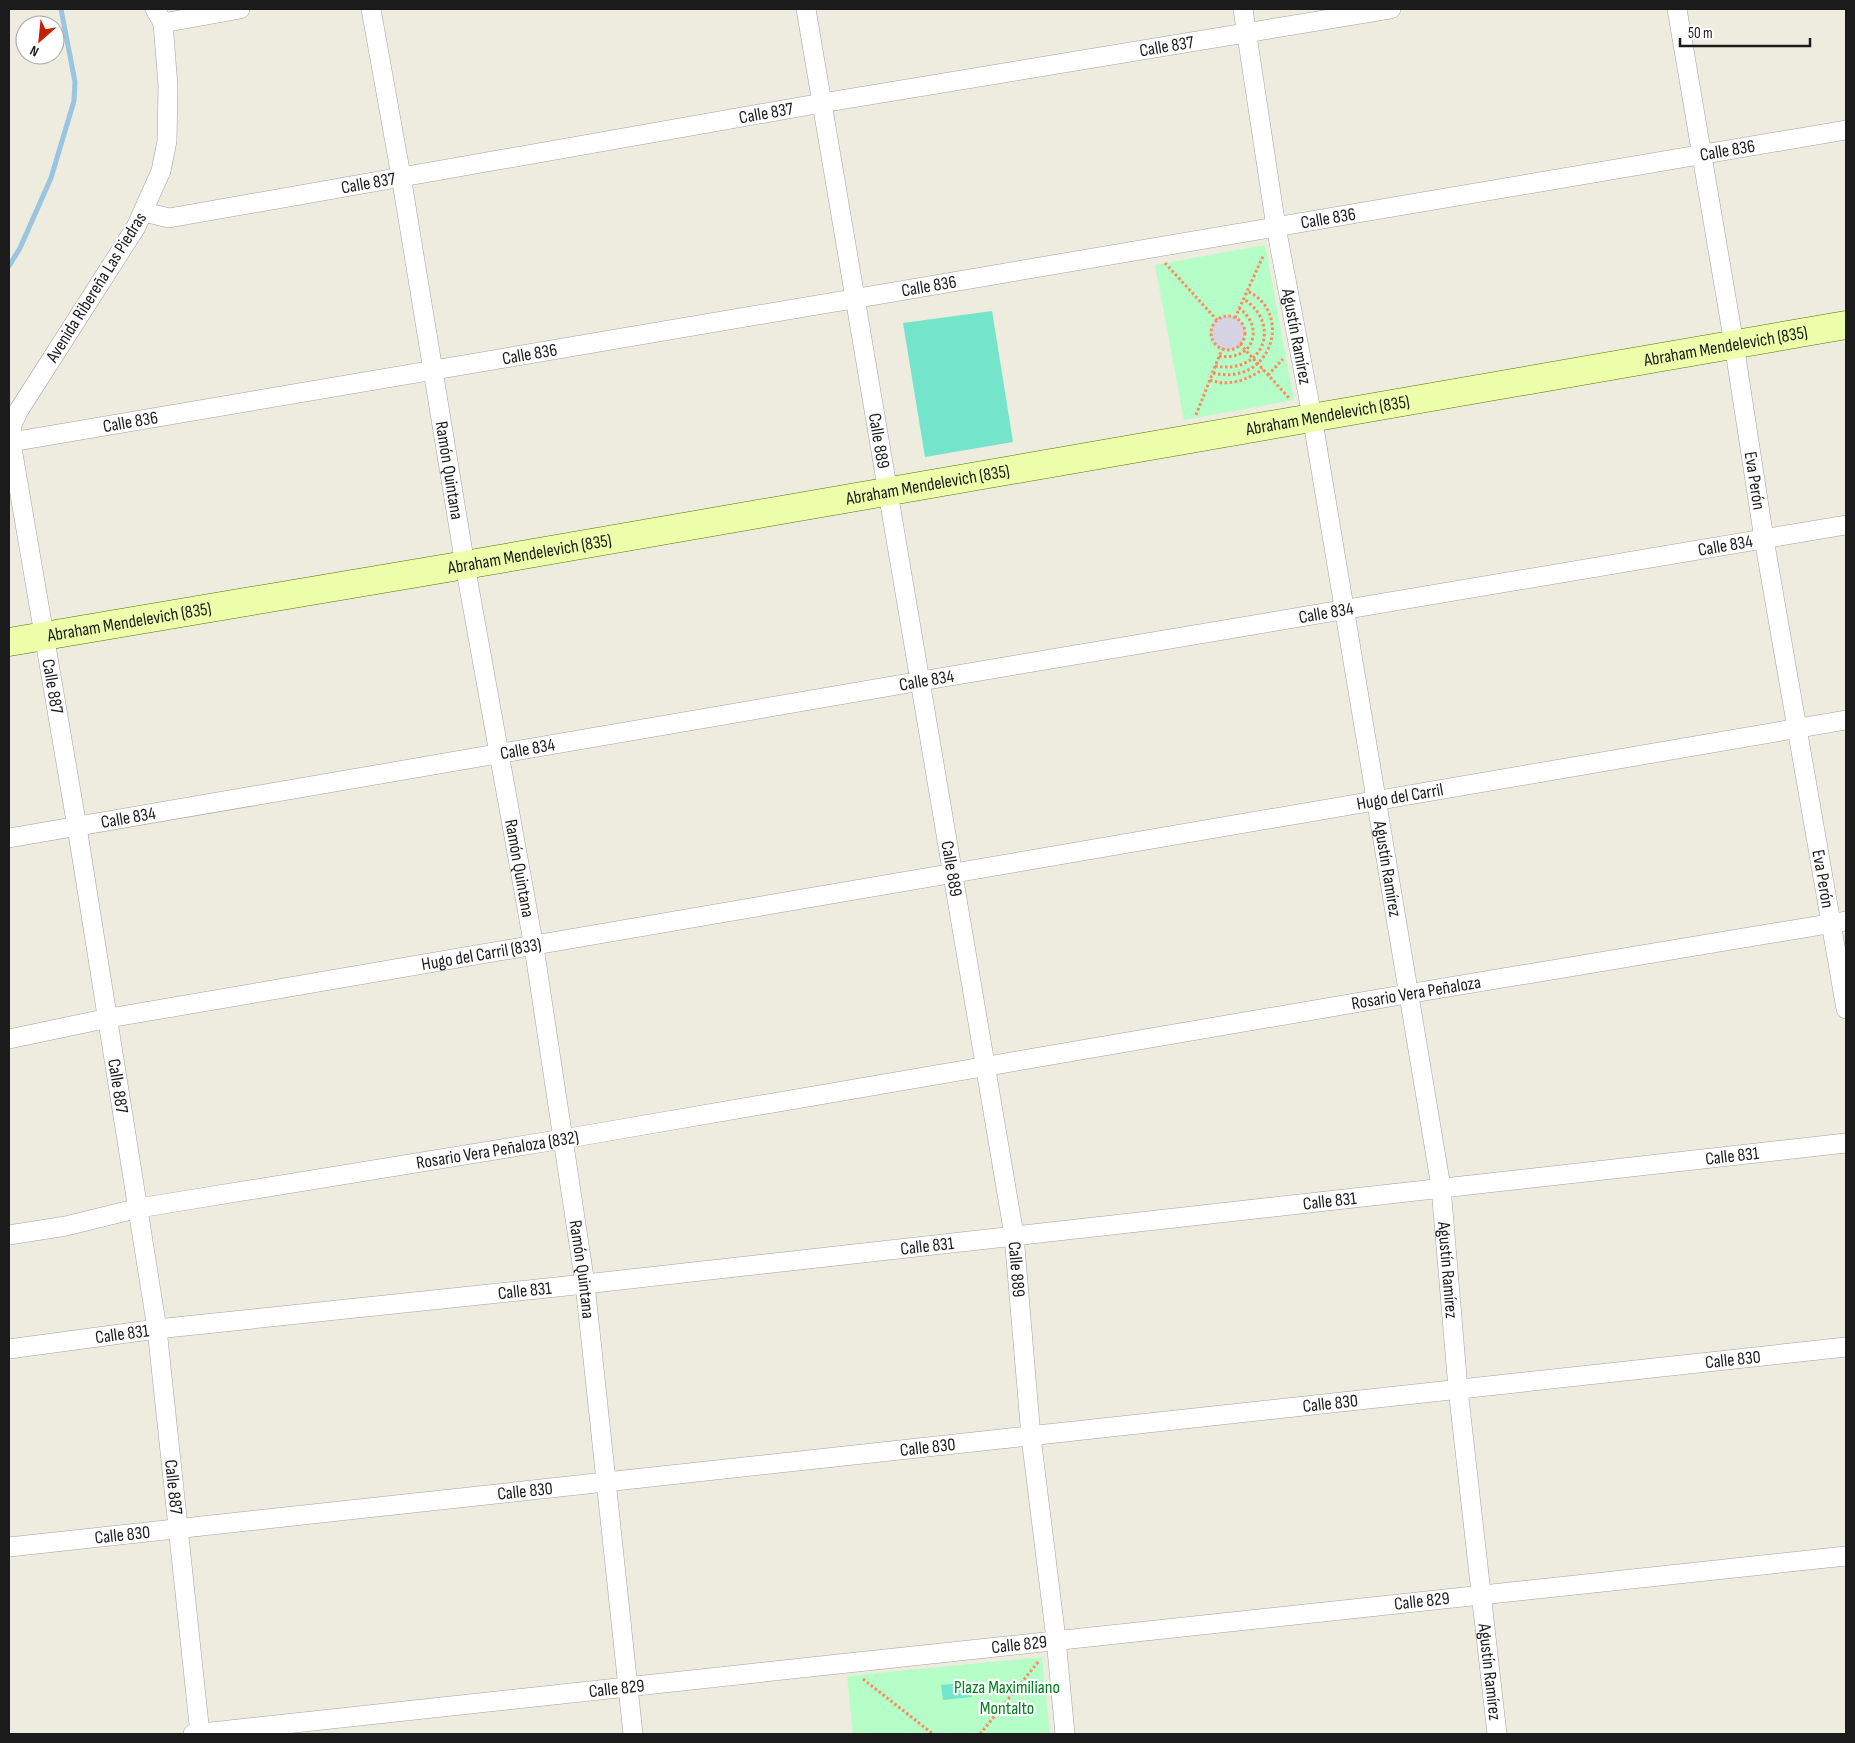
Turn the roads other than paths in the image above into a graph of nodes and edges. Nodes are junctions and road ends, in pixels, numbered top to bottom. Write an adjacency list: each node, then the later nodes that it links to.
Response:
1 (240, 9): 7 (street)
2 (371, 9): 12 (street, Ramón Quintana)
3 (806, 9): 9 (street, Calle 889)
4 (1243, 9): 8 (street, Agustín Ramírez)
5 (1391, 9): 8 (street, Calle 837)
6 (1677, 9): 11 (street, Eva Perón)
7 (159, 16): 13 (street, Avenida Ribereña Las Piedras)
8 (1248, 34): 9 (street, Calle 837); 14 (street, Agustín Ramírez)
9 (822, 104): 12 (street, Calle 837); 15 (street, Calle 889)
10 (1846, 130): 11 (street, Calle 836)
11 (1702, 154): 14 (street, Calle 836); 17 (street, Eva Perón)
12 (401, 176): 13 (street, Calle 837); 18 (street, Ramón Quintana)
13 (144, 212): 20 (street, Avenida Ribereña Las Piedras)
14 (1276, 227): 15 (street, Calle 836); 19 (street, Agustín Ramírez)
15 (856, 298): 18 (street, Calle 836); 21 (street, Calle 889)
16 (1846, 325): 17 (street, Abraham Mendelevich (835))
17 (1734, 344): 19 (street, Abraham Mendelevich (835)); 23 (street, Eva Perón)
18 (433, 371): 20 (street, Calle 836); 24 (street, Ramón Quintana)
19 (1310, 417): 21 (street, Abraham Mendelevich (835)); 25 (street, Agustín Ramírez)
20 (11, 442): 26 (street, Calle 887)
21 (889, 491): 24 (street, Abraham Mendelevich (835)); 28 (street, Calle 889)
22 (1846, 525): 23 (street, Calle 834)
23 (1764, 539): 25 (street, Calle 834); 30 (street, Eva Perón)
24 (465, 565): 26 (street, Abraham Mendelevich (835)); 31 (street, Ramón Quintana)
25 (1343, 609): 28 (street, Calle 834); 32 (street, Agustín Ramírez)
26 (44, 637): 27 (street, Abraham Mendelevich (835)); 33 (street, Calle 887)
27 (9, 642)
28 (921, 681): 31 (street, Calle 834); 35 (street, Calle 889)
29 (1846, 720): 30 (street, Hugo del Carril)
30 (1798, 729): 32 (street, Hugo del Carril); 36 (street, Eva Perón)
31 (498, 754): 33 (street, Calle 834); 37 (street, Ramón Quintana)
32 (1376, 800): 35 (street, Hugo del Carril); 38 (street, Agustín Ramírez)
33 (77, 827): 34 (street, Calle 834); 40 (street, Calle 887)
34 (9, 838)
35 (954, 872): 37 (street, Hugo del Carril (833)); 42 (street, Calle 889)
36 (1839, 922): 38 (street, Rosario Vera Peñaloza); 39 (street, Eva Perón)
37 (534, 946): 40 (street, Hugo del Carril (833)); 43 (street, Ramón Quintana)
38 (1407, 994): 42 (street, Rosario Vera Peñaloza); 45 (street, Agustín Ramírez)
39 (1846, 1009)
40 (109, 1018): 41 (street, Hugo del Carril (833)); 46 (street, Calle 887)
41 (9, 1039)
42 (986, 1066): 43 (street, Rosario Vera Peñaloza (832)); 48 (street, Calle 889)
43 (563, 1139): 46 (street, Rosario Vera Peñaloza (832)); 49 (street, Ramón Quintana)
44 (1846, 1143): 45 (street, Calle 831)
45 (1440, 1187): 48 (street, Calle 831); 53 (street, Agustín Ramírez)
46 (138, 1208): 47 (street, Rosario Vera Peñaloza (832)); 50 (street, Calle 887)
47 (9, 1235)
48 (1014, 1235): 49 (street, Calle 831); 54 (street, Calle 889)
49 (585, 1284): 50 (street, Calle 831); 55 (street, Ramón Quintana)
50 (157, 1329): 52 (street, Calle 831); 56 (street, Calle 887)
51 (1846, 1347): 53 (street, Calle 830)
52 (9, 1349)
53 (1458, 1389): 54 (street, Calle 830); 59 (street, Agustín Ramírez)
54 (1031, 1437): 55 (street, Calle 830); 60 (street, Calle 889)
55 (607, 1480): 56 (street, Calle 830); 61 (street, Ramón Quintana)
56 (177, 1528): 57 (street, Calle 830); 62 (street, Calle 887)
57 (9, 1547)
58 (1846, 1556): 59 (street, Calle 829)
59 (1483, 1594): 60 (street, Calle 829); 65 (street, Agustín Ramírez)
60 (1056, 1639): 61 (street, Calle 829); 64 (street, Calle 889)
61 (629, 1688): 62 (street, Calle 829); 63 (street, Ramón Quintana)
62 (197, 1734)
63 (634, 1734)
64 (1065, 1734)
65 (1497, 1734)

